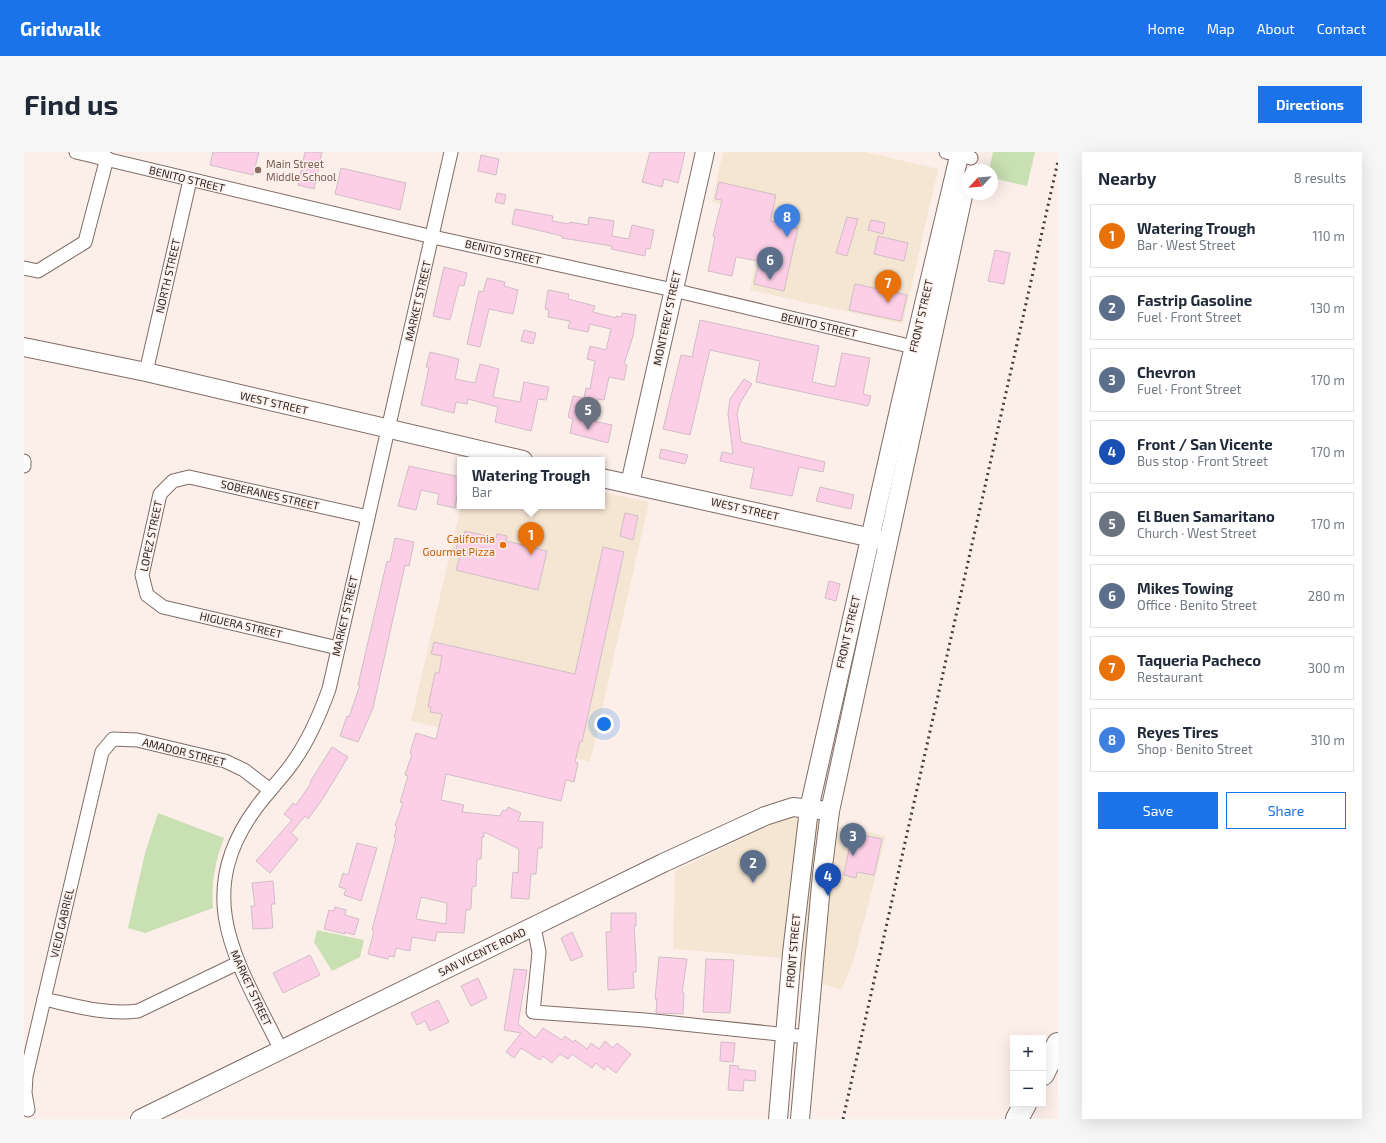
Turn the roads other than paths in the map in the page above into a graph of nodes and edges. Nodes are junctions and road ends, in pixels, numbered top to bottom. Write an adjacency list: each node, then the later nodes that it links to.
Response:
1 (76, 152): 4 (street, BENITO STREET)
2 (451, 152): 7 (street, MARKET STREET)
3 (705, 152): 9 (street, MONTEREY STREET)
4 (107, 158): 6 (street, BENITO STREET); 8 (street)
5 (964, 159): 11 (street, FRONT STREET)
6 (190, 180): 7 (street, BENITO STREET); 12 (street, NORTH STREET)
7 (432, 237): 9 (street, BENITO STREET); 13 (street, MARKET STREET)
8 (24, 268)
9 (673, 290): 11 (street, BENITO STREET); 19 (street, MONTEREY STREET)
10 (24, 347): 12 (street, WEST STREET)
11 (922, 349): 21 (street, FRONT STREET); 22 (street, FRONT STREET)
12 (146, 372): 13 (street, WEST STREET)
13 (388, 430): 14 (street, WEST STREET); 20 (street, MARKET STREET)
14 (510, 457)
15 (24, 460): 16 (street)
16 (24, 466)
17 (605, 479): 19 (street, WEST STREET)
18 (173, 481): 20 (street, SOBERANES STREET); 23 (street, LOPEZ STREET)
19 (630, 484): 21 (street, WEST STREET)
20 (368, 517): 24 (street, MARKET STREET)
21 (870, 537): 22 (street, WEST STREET); 27 (street, FRONT STREET)
22 (888, 541): 28 (street, FRONT STREET)
23 (147, 595): 24 (street, HIGUERA STREET)
24 (338, 648): 26 (street, MARKET STREET)
25 (113, 739): 26 (street, AMADOR STREET); 31 (street, VIEJO GABRIEL)
26 (270, 790): 30 (street, MARKET STREET)
27 (808, 809): 28 (street, SAN VICENTE ROAD); 29 (street, SAN VICENTE ROAD); 32 (street, FRONT STREET)
28 (830, 811): 33 (street, FRONT STREET)
29 (534, 927): 32 (street); 35 (street, SAN VICENTE ROAD)
30 (238, 963): 31 (street); 35 (street, MARKET STREET)
31 (44, 999): 38 (street, VIEJO GABRIEL)
32 (786, 1035): 33 (street); 40 (street, FRONT STREET)
33 (808, 1037): 41 (street, FRONT STREET)
34 (1058, 1044): 36 (highway)
35 (281, 1050): 39 (street, SAN VICENTE ROAD)
36 (1044, 1071)
37 (1024, 1107): 42 (highway)
38 (28, 1110)
39 (140, 1119)
40 (778, 1119)
41 (800, 1119)
42 (1017, 1119)

